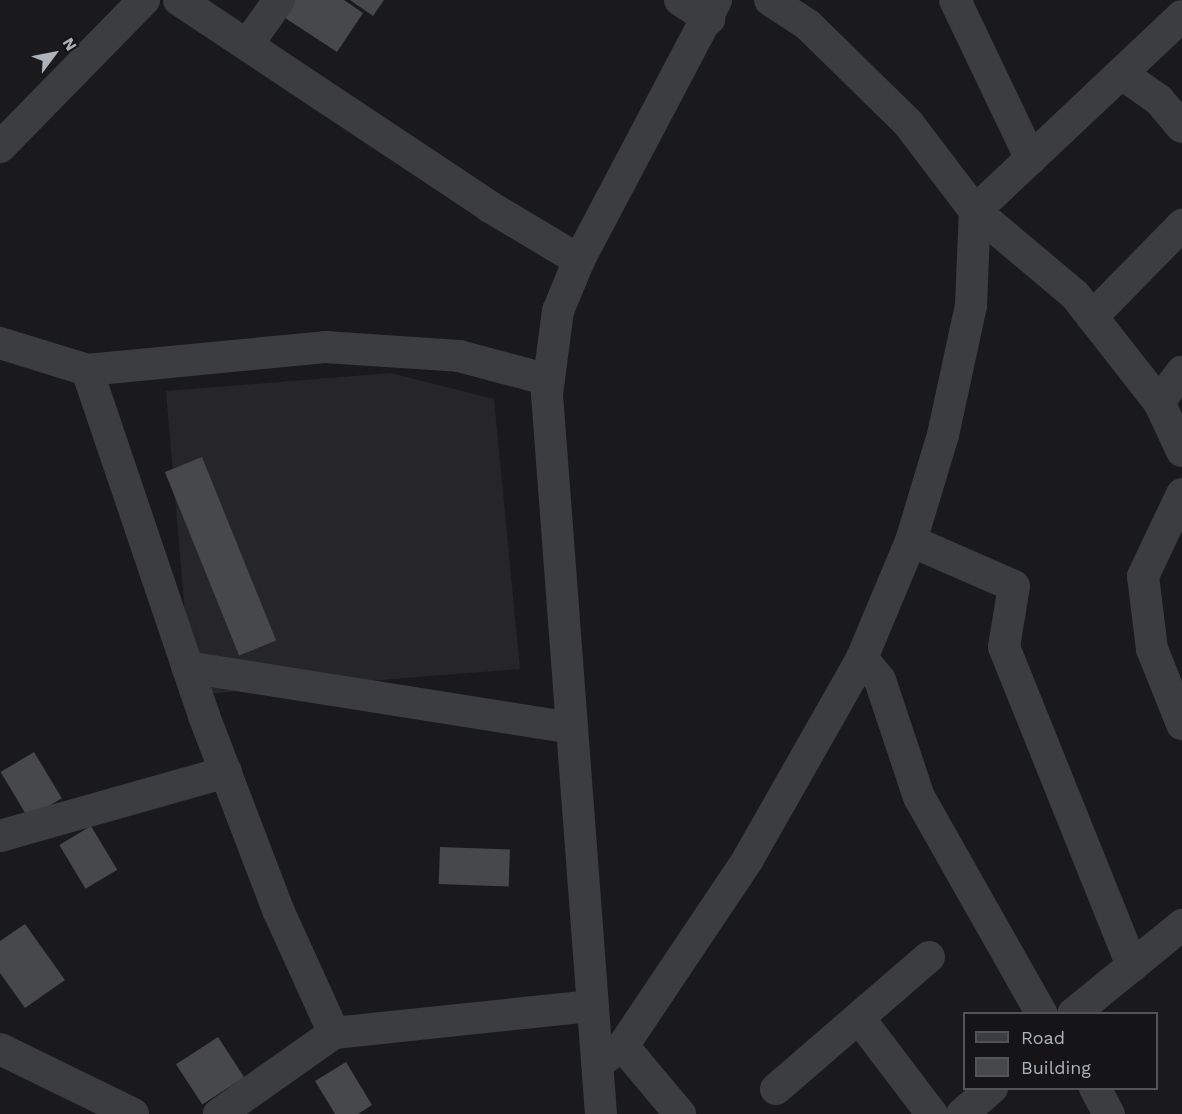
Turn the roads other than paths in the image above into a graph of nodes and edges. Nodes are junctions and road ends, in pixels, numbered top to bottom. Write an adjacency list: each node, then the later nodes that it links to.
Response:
1 (144, 0): 12 (street)
2 (179, 0): 9 (street)
3 (279, 0): 9 (street)
4 (680, 0): 7 (street)
5 (770, 0): 14 (street)
6 (955, 0): 13 (street)
7 (712, 10): 16 (street)
8 (1182, 16): 10 (street)
9 (248, 44): 16 (street)
10 (1122, 74): 11 (street); 13 (street)
11 (1182, 127)
12 (0, 147)
13 (1030, 159): 14 (street)
14 (975, 211): 17 (street); 25 (street)
15 (1182, 225): 17 (street)
16 (579, 260): 21 (street)
17 (1092, 317): 22 (street)
18 (0, 343): 19 (street)
19 (87, 370): 21 (street); 27 (street)
20 (1182, 372): 22 (street)
21 (549, 380): 29 (street)
22 (1160, 402): 23 (street)
23 (1182, 451)
24 (1182, 494): 28 (street)
25 (911, 541): 26 (street); 34 (street)
26 (862, 658): 36 (street); 40 (street)
27 (187, 668): 29 (street); 30 (street)
28 (1182, 724)
29 (572, 728): 35 (street)
30 (226, 772): 31 (street); 39 (street)
31 (0, 836)
32 (1182, 925): 34 (street)
33 (930, 957): 38 (street)
34 (1132, 966): 37 (street)
35 (593, 1006): 39 (street); 42 (street)
36 (1041, 1012)
37 (1075, 1012)
38 (859, 1018): 43 (street); 49 (street)
39 (334, 1033): 46 (street)
40 (623, 1046): 42 (street); 48 (street)
41 (0, 1049): 45 (street)
42 (597, 1063): 47 (street)
43 (776, 1089)
44 (1096, 1090): 50 (street)
45 (133, 1114)
46 (219, 1114)
47 (601, 1114)
48 (680, 1114)
49 (932, 1114)
50 (1109, 1114)

